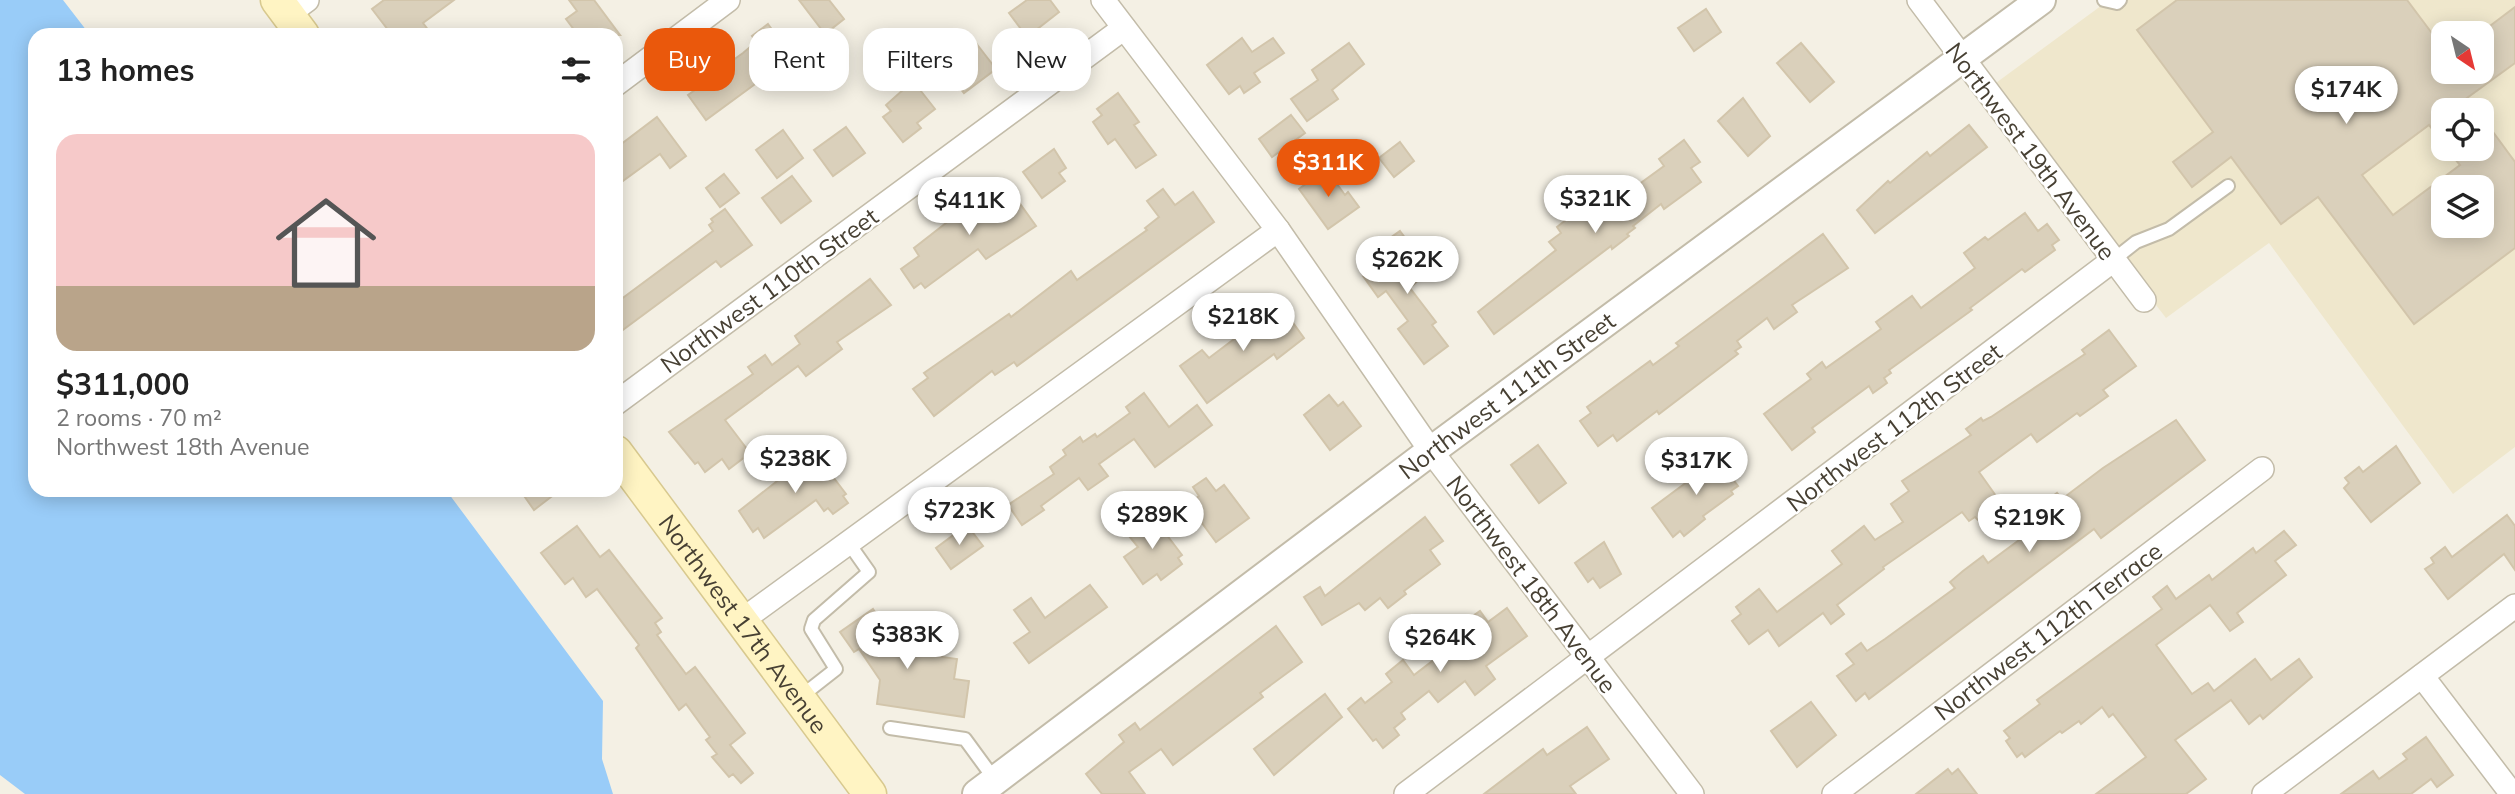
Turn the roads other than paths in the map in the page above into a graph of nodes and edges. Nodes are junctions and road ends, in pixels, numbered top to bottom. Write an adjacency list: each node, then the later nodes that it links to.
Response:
1 (729, 0): 9 (street)
2 (1103, 0): 7 (street, Northwest 18th Avenue)
3 (1919, 0): 8 (street, Northwest 19th Avenue)
4 (2041, 0): 8 (street, Northwest 111th Street)
5 (2104, 0): 6 (lane)
6 (2120, 0)
7 (1124, 28): 11 (street, Northwest 18th Avenue); 14 (street, Northwest 110th Street)
8 (1962, 59): 12 (street, Northwest 19th Avenue); 15 (street, Northwest 111th Street)
9 (623, 79)
10 (2228, 186): 12 (lane)
11 (1278, 230): 15 (street, Northwest 18th Avenue); 18 (street)
12 (2112, 261): 13 (street, Northwest 19th Avenue); 21 (street, Northwest 112th Street)
13 (2144, 300)
14 (623, 397)
15 (1431, 451): 21 (street, Northwest 18th Avenue); 25 (street, Northwest 111th Street)
16 (623, 461): 20 (main road, Northwest 17th Avenue)
17 (2262, 468): 29 (street, Northwest 112th Terrace)
18 (850, 545): 20 (street); 23 (lane)
19 (2515, 606): 22 (street)
20 (741, 621): 23 (main road, Northwest 17th Avenue)
21 (1588, 658): 27 (street, Northwest 112th Street); 28 (street, Northwest 18th Avenue)
22 (2422, 676): 30 (street); 31 (street)
23 (799, 698): 26 (main road, Northwest 17th Avenue)
24 (890, 728): 25 (lane)
25 (986, 787)
26 (870, 794)
27 (1406, 794)
28 (1692, 794)
29 (1834, 794)
30 (2263, 794)
31 (2512, 794)

